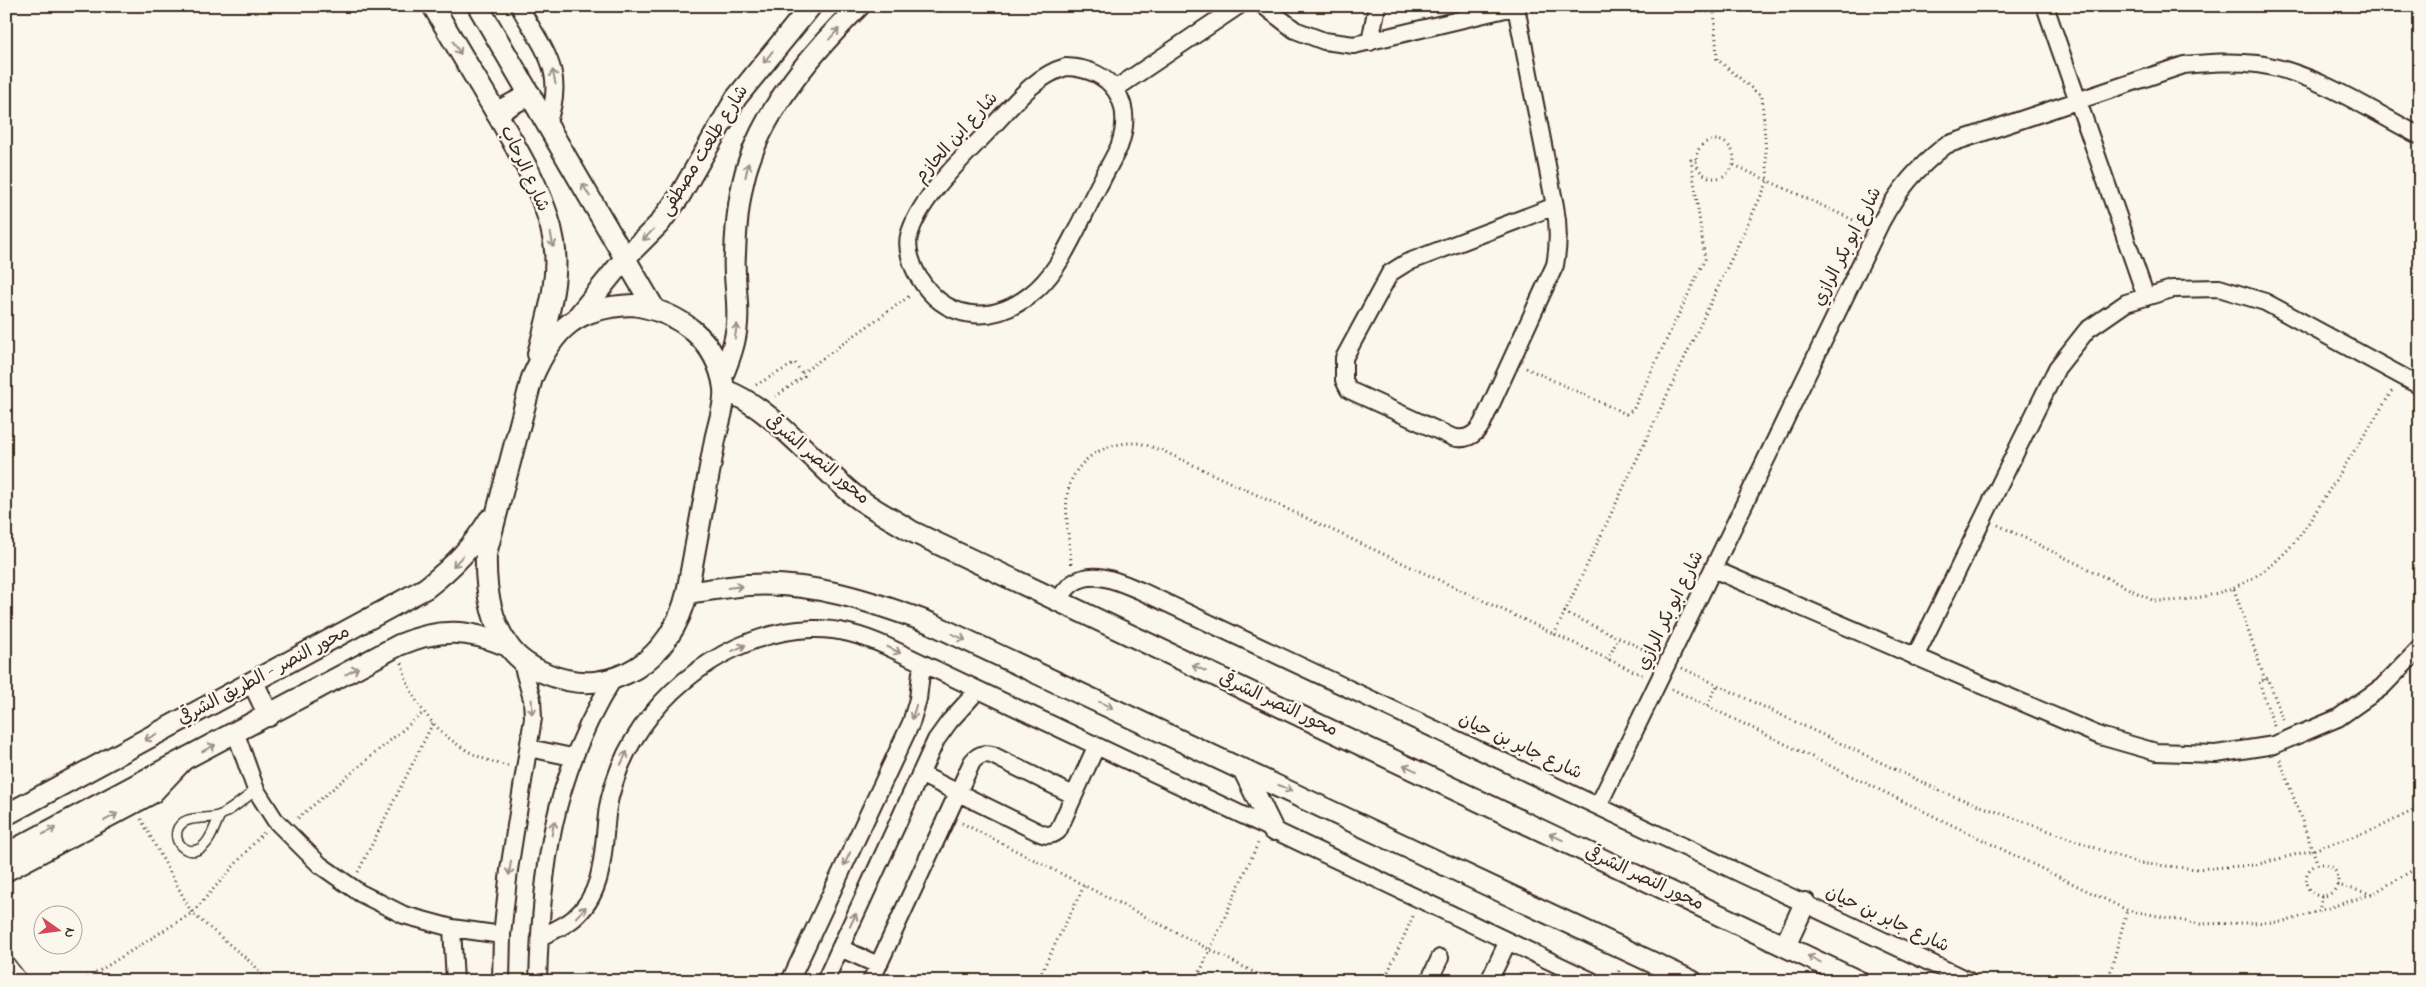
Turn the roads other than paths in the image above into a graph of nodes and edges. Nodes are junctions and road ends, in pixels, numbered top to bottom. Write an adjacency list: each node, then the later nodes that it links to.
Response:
1 (433, 6): 15 (street, شارع الرحاب, one-way to 15)
2 (478, 6): 13 (street)
3 (519, 6): 16 (street, one-way to 3)
4 (811, 6): 19 (street, شارع طلعت مصطفى, one-way to 19)
5 (859, 6): 25 (street, شارع طلعت مصطفى, one-way to 5)
6 (1238, 6): 12 (street)
7 (1264, 6): 11 (street)
8 (1377, 6): 11 (street)
9 (2045, 6): 14 (street)
10 (1517, 7): 11 (street); 18 (street)
11 (1370, 42)
12 (1115, 89): 12 (street, شارع ابن الحازم)
13 (530, 94): 15 (street); 16 (street)
14 (2078, 101): 17 (street, شارع ابو بكر الرازي); 20 (street); 27 (street, شارع ابو بكر الرازي)
15 (496, 113): 23 (street, شارع الرحاب, one-way to 23)
16 (547, 124): 19 (street, one-way to 16)
17 (2420, 136)
18 (1555, 206): 18 (street)
19 (626, 257): 21 (street); 22 (street, شارع طلعت مصطفى)
20 (2146, 297): 24 (street); 32 (street)
21 (654, 308): 22 (street); 25 (street)
22 (578, 316): 23 (street, شارع طلعت مصطفى)
23 (532, 378): 26 (street)
24 (2420, 386)
25 (728, 388): 28 (street, شارع طلعت مصطفى); 29 (street, محور النصر الشرقى)
26 (497, 508): 31 (street); 35 (street, محور النصر - الطريق الشرقي, one-way to 35)
27 (1713, 569): 32 (street); 48 (street, شارع ابو بكر الرازي)
28 (687, 593): 34 (street, محور النصر - الطريق الشرقي); 43 (street, one-way to 43)
29 (1057, 601): 48 (street, شارع جابر بن حيان); 59 (street, محور النصر الشرقى, one-way to 29)
30 (2420, 648): 32 (street)
31 (515, 653): 34 (street, محور النصر - الطريق الشرقي); 37 (street, محور النصر - الطريق الشرقي, one-way to 31); 40 (street, one-way to 40)
32 (1915, 657)
33 (922, 664): 36 (street); 57 (street, one-way to 33); 68 (street, one-way to 68)
34 (614, 678): 41 (street)
35 (253, 682): 37 (street); 49 (street, محور النصر - الطريق الشرقي, one-way to 49)
36 (977, 691): 39 (street); 44 (street)
37 (269, 716): 38 (street, محور النصر - الطريق الشرقي)
38 (236, 734): 42 (street, محور النصر - الطريق الشرقي, one-way to 38); 45 (street)
39 (1096, 747): 47 (street); 51 (street)
40 (529, 748): 41 (street); 56 (street, one-way to 56)
41 (572, 757): 57 (street, one-way to 41)
42 (186, 759): 52 (street, محور النصر - الطريق الشرقي, one-way to 42); 53 (street, one-way to 42)
43 (1243, 768): 51 (street); 74 (street, one-way to 74)
44 (920, 774): 46 (street); 60 (street, one-way to 44)
45 (256, 790): 50 (lane); 55 (street)
46 (957, 794): 47 (street); 47 (street); 63 (street)
47 (1073, 795)
48 (1598, 806): 54 (street, شارع جابر بن حيان)
49 (6, 815)
50 (220, 815): 50 (lane)
51 (1269, 828): 58 (street)
52 (6, 854)
53 (6, 873)
54 (1805, 903): 59 (street); 76 (street, شارع جابر بن حيان)
55 (452, 928): 56 (street); 65 (street)
56 (502, 934): 66 (street)
57 (540, 937): 67 (street)
58 (1508, 941): 72 (street); 73 (street)
59 (1786, 946): 75 (street, محور النصر الشرقى, one-way to 59)
60 (840, 948): 63 (street); 69 (street)
61 (6, 958): 64 (lane)
62 (1440, 958): 71 (street)
63 (878, 966): 70 (street)
64 (23, 980)
65 (455, 981)
66 (501, 981)
67 (538, 981)
68 (790, 981)
69 (825, 981)
70 (871, 981)
71 (1429, 981)
72 (1489, 981)
73 (1592, 981)
74 (1692, 981)
75 (1858, 981)
76 (1969, 981)

